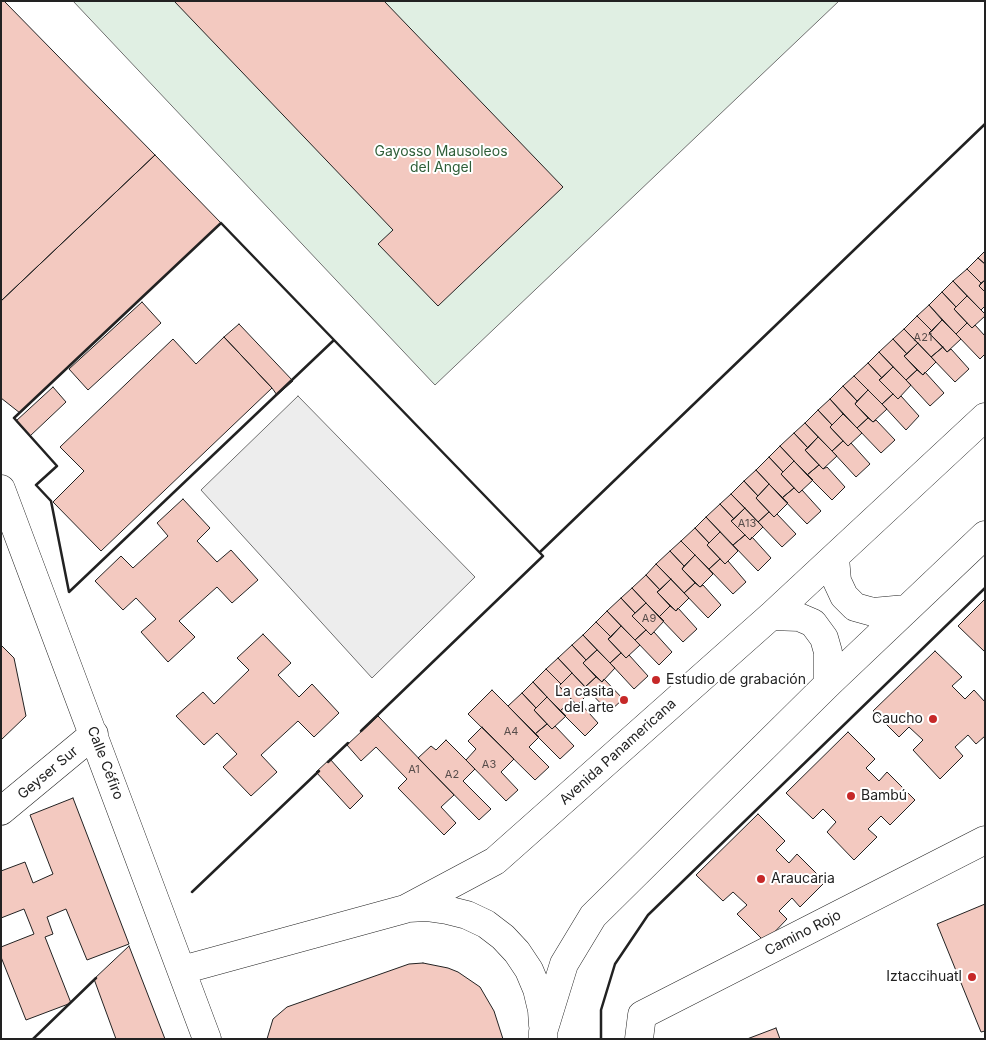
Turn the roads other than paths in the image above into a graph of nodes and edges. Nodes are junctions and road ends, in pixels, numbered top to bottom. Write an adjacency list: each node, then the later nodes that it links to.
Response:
1 (985, 417): 4 (street, Avenida Panamericana)
2 (1, 488): 8 (street, Calle Céfiro)
3 (985, 535): 5 (street)
4 (835, 558): 5 (street); 6 (street, Avenida Panamericana)
5 (906, 610): 7 (street)
6 (771, 616): 7 (street); 11 (street, Avenida Panamericana)
7 (828, 684): 13 (street)
8 (94, 734): 9 (street, Geyser Sur); 12 (street, Calle Céfiro)
9 (1, 811)
10 (985, 840): 15 (street, Camino Rojo)
11 (405, 908): 12 (street, Avenida Panamericana); 13 (street)
12 (182, 970): 14 (street, Calle Céfiro)
13 (543, 1035)
14 (207, 1039)
15 (639, 1039)

